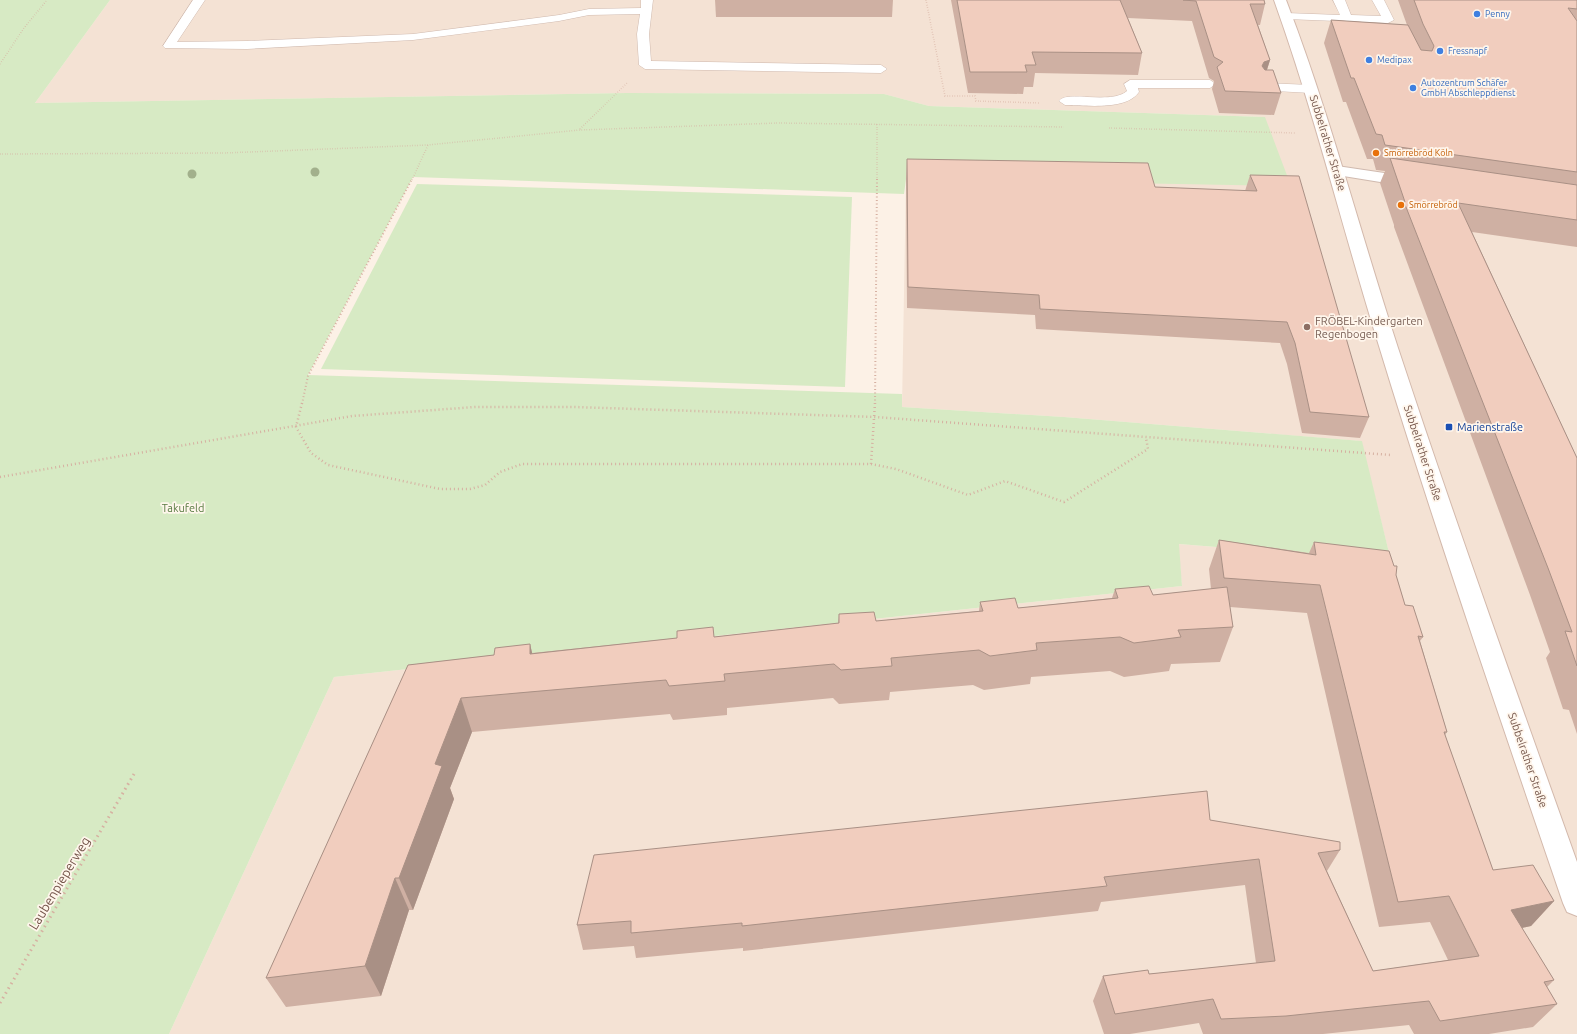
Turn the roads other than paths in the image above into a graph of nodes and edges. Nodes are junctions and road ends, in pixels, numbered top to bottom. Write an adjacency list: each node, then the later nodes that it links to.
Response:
1 (199, 0): 7 (lane)
2 (591, 0): 7 (lane)
3 (1339, 0): 8 (lane)
4 (1378, 0): 8 (lane)
5 (646, 5): 7 (lane); 9 (lane)
6 (1283, 8): 8 (lane); 12 (main road, Subbelrather Straße)
7 (589, 12)
8 (1347, 18)
9 (881, 69)
10 (1210, 84): 13 (lane)
11 (1263, 86): 12 (lane)
12 (1311, 88): 14 (main road, Subbelrather Straße)
13 (1066, 101)
14 (1337, 171): 15 (main road); 16 (main road, Subbelrather Straße)
15 (1423, 184)
16 (1577, 903)

